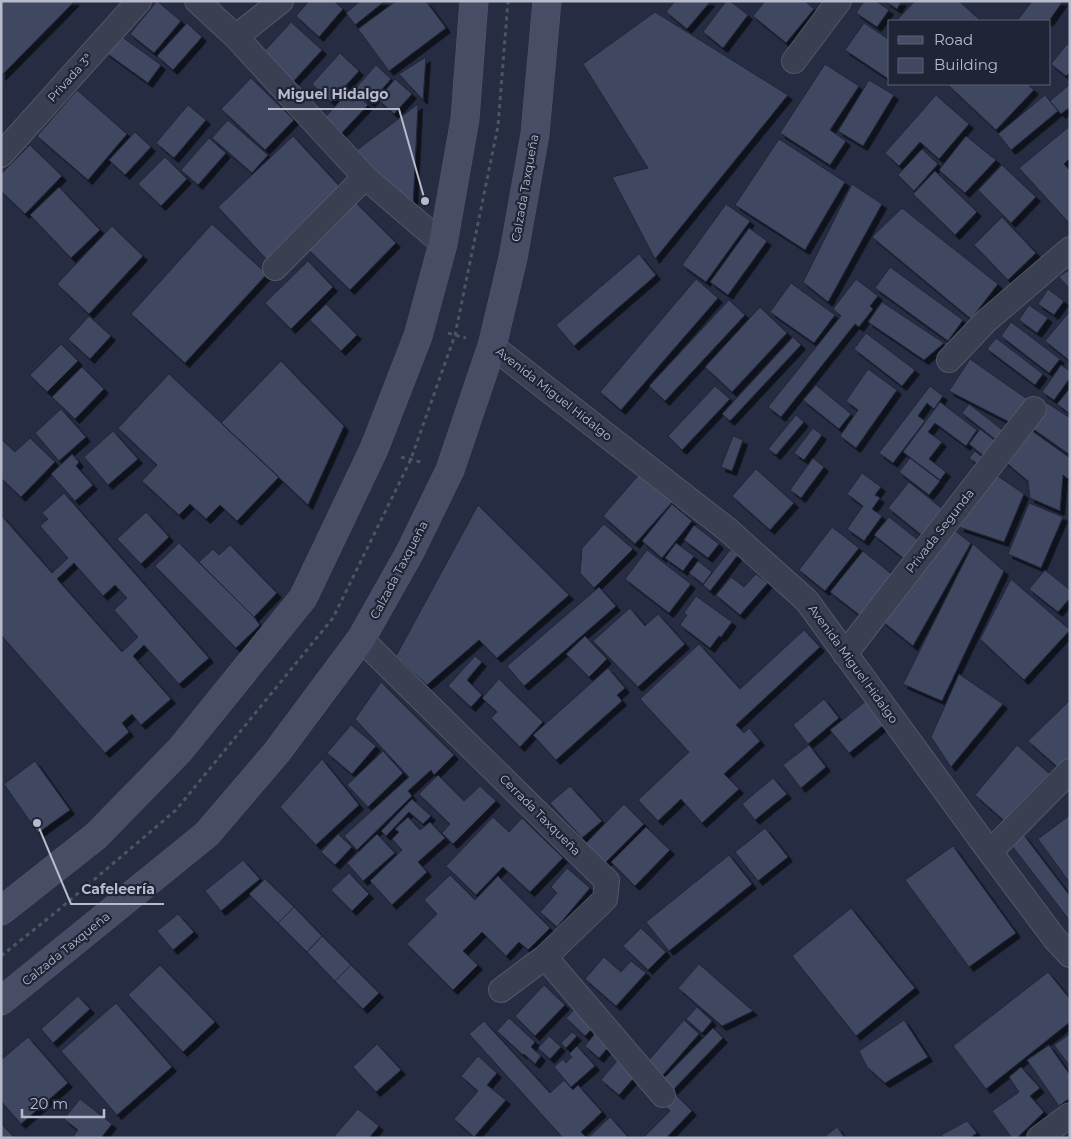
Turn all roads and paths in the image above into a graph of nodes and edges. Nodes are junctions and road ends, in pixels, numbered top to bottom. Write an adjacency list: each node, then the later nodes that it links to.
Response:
1 (139, 1): 11 (street, Privada 3ª)
2 (197, 1): 7 (street)
3 (281, 1): 7 (street)
4 (474, 1): 9 (main road)
5 (547, 1): 10 (main road, Calzada Taxqueña)
6 (839, 1): 8 (street)
7 (236, 38): 12 (street)
8 (794, 61)
9 (464, 119): 10 (path); 13 (main road)
10 (535, 134): 17 (main road, Calzada Taxqueña)
11 (1, 155)
12 (365, 177): 13 (street); 15 (street)
13 (443, 244): 16 (main road)
14 (1070, 249): 18 (street)
15 (275, 268)
16 (421, 325): 17 (path); 20 (main road)
17 (492, 346): 21 (main road, Calzada Taxqueña); 24 (street, Avenida Miguel Hidalgo)
18 (949, 360)
19 (1034, 409): 24 (street, Privada Segunda)
20 (374, 449): 21 (path); 22 (main road)
21 (450, 470): 23 (main road, Calzada Taxqueña)
22 (303, 598): 23 (path); 27 (main road)
23 (361, 639): 29 (main road, Calzada Taxqueña); 31 (street, Cerrada Taxqueña)
24 (845, 654): 26 (street, Avenida Miguel Hidalgo)
25 (1070, 771): 26 (street)
26 (990, 852): 30 (street, Avenida Miguel Hidalgo)
27 (34, 885): 28 (main road); 29 (path)
28 (1, 911)
29 (78, 939): 33 (main road, Calzada Taxqueña)
30 (1065, 941)
31 (544, 957): 32 (street, Cerrada Taxqueña); 34 (street)
32 (501, 990)
33 (1, 1001)
34 (663, 1095)
35 (1070, 1115): 36 (street)
36 (1039, 1138)

